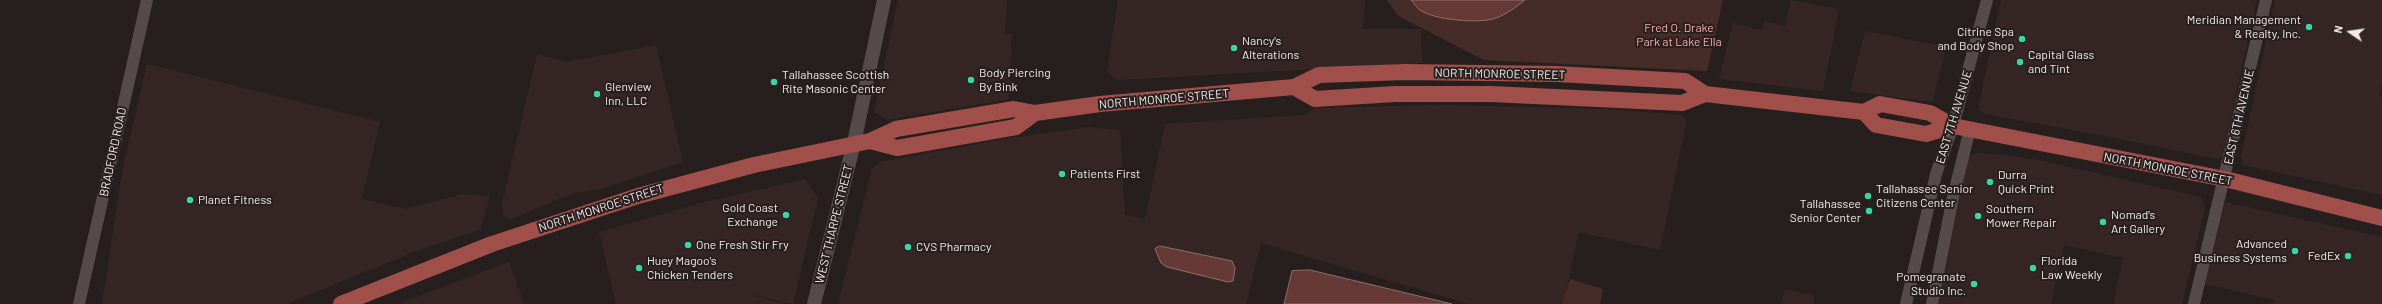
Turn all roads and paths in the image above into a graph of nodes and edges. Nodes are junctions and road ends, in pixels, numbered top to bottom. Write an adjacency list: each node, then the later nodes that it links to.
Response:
1 (147, 0): 17 (street, BRADFORD ROAD)
2 (884, 0): 12 (main road, WEST THARPE STREET)
3 (1987, 0): 10 (street, EAST 7TH AVENUE)
4 (2266, 0): 13 (street, EAST 6TH AVENUE)
5 (1577, 75): 6 (main road, NORTH MONROE STREET); 7 (main road, NORTH MONROE STREET); 8 (main road)
6 (1294, 87): 8 (main road, NORTH MONROE STREET); 12 (main road, NORTH MONROE STREET)
7 (1705, 94): 8 (main road, NORTH MONROE STREET); 9 (main road, NORTH MONROE STREET)
8 (1572, 96)
9 (1864, 112): 10 (main road, NORTH MONROE STREET); 10 (main road, NORTH MONROE STREET)
10 (1953, 126): 11 (main road, NORTH MONROE STREET); 14 (street, EAST 7TH AVENUE)
11 (1970, 129): 13 (main road, NORTH MONROE STREET); 15 (street, EAST 7TH AVENUE)
12 (854, 144): 18 (main road, NORTH MONROE STREET); 19 (main road, WEST THARPE STREET)
13 (2225, 179): 16 (main road, NORTH MONROE STREET); 22 (street, EAST 6TH AVENUE)
14 (1929, 205): 15 (street); 20 (street, EAST 7TH AVENUE)
15 (1951, 210): 21 (street, EAST 7TH AVENUE)
16 (2382, 218)
17 (79, 304)
18 (341, 304)
19 (814, 304)
20 (1906, 304)
21 (1932, 304)
22 (2194, 304)

